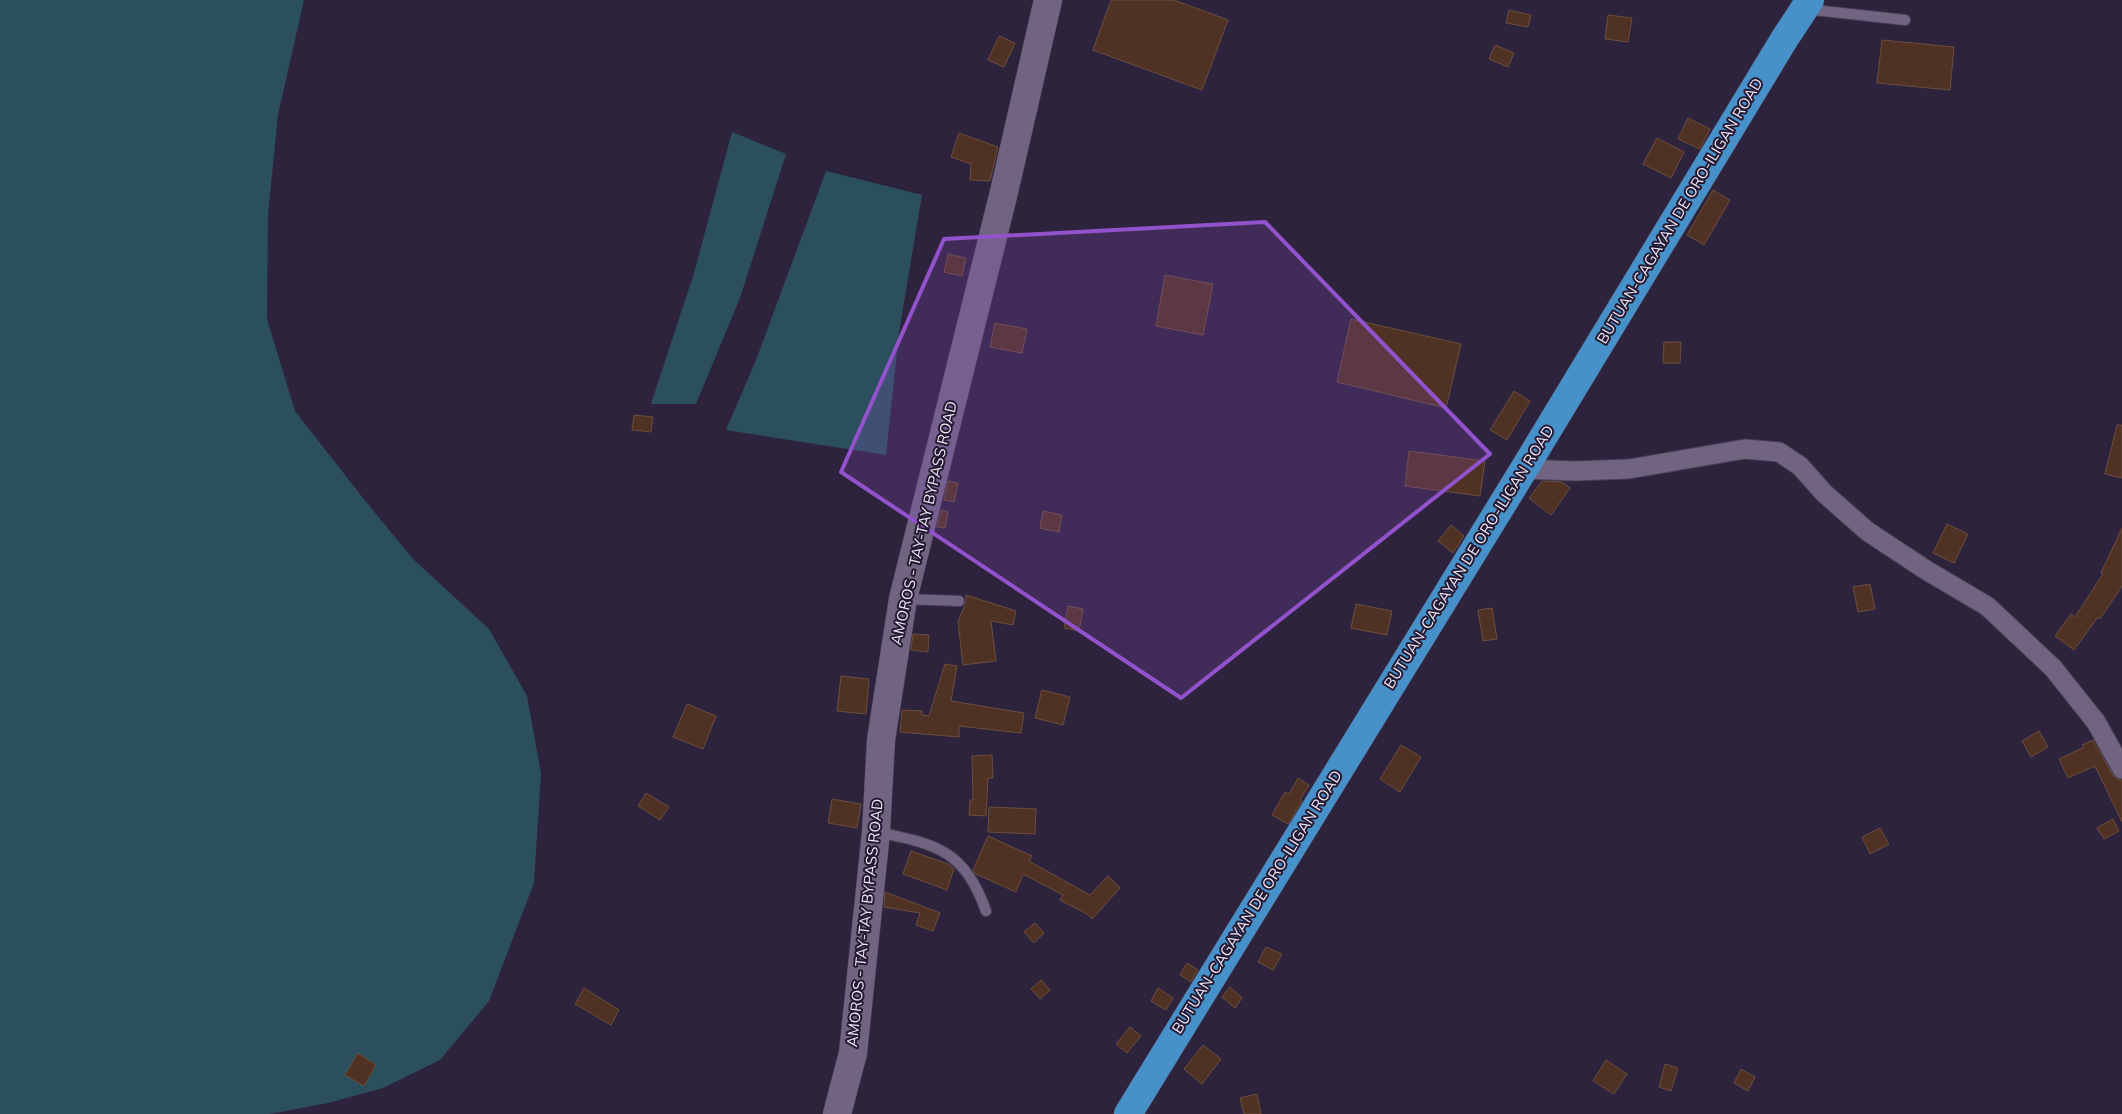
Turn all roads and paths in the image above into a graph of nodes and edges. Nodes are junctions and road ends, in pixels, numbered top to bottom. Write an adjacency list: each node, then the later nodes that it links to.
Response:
1 (1048, 0): 5 (street, AMOROS - TAY-TAY BYPASS ROAD)
2 (1807, 5): 3 (lane); 4 (highway, BUTUAN-CAGAYAN DE ORO-ILIGAN ROAD)
3 (1905, 20)
4 (1524, 469): 7 (street); 11 (highway, BUTUAN-CAGAYAN DE ORO-ILIGAN ROAD)
5 (903, 599): 6 (lane); 8 (street, AMOROS - TAY-TAY BYPASS ROAD)
6 (959, 601)
7 (2122, 769)
8 (876, 832): 9 (lane); 10 (street, AMOROS - TAY-TAY BYPASS ROAD)
9 (986, 910)
10 (837, 1114)
11 (1128, 1114)

